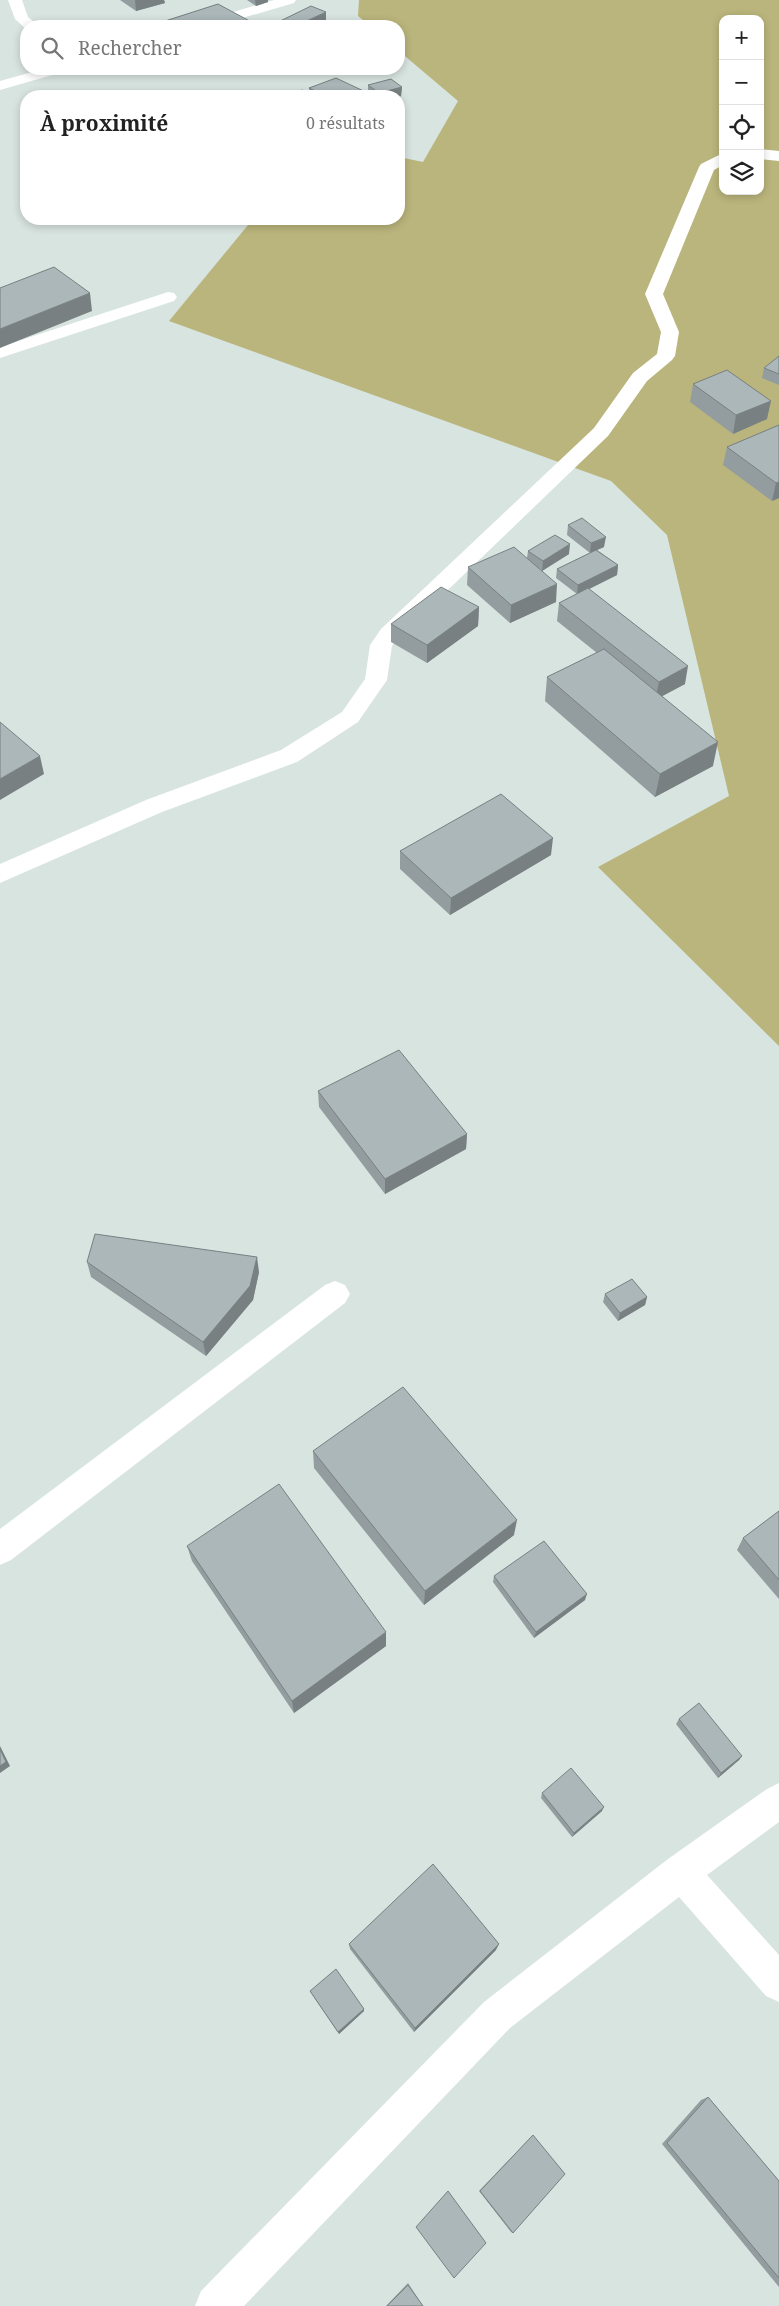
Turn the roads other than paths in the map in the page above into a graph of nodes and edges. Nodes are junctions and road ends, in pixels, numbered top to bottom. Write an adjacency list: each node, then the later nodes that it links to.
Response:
1 (15, 0): 3 (street)
2 (289, 0): 4 (street)
3 (23, 20)
4 (221, 20)
5 (38, 75): 6 (street)
6 (0, 86)
7 (764, 154): 8 (street)
8 (779, 156)
9 (719, 160): 12 (street)
10 (168, 297): 11 (street)
11 (0, 353)
12 (0, 874)
13 (335, 1294): 14 (street)
14 (0, 1550)
15 (779, 1801): 16 (street)
16 (681, 1872): 17 (street); 18 (street)
17 (779, 1983)
18 (216, 2306)

